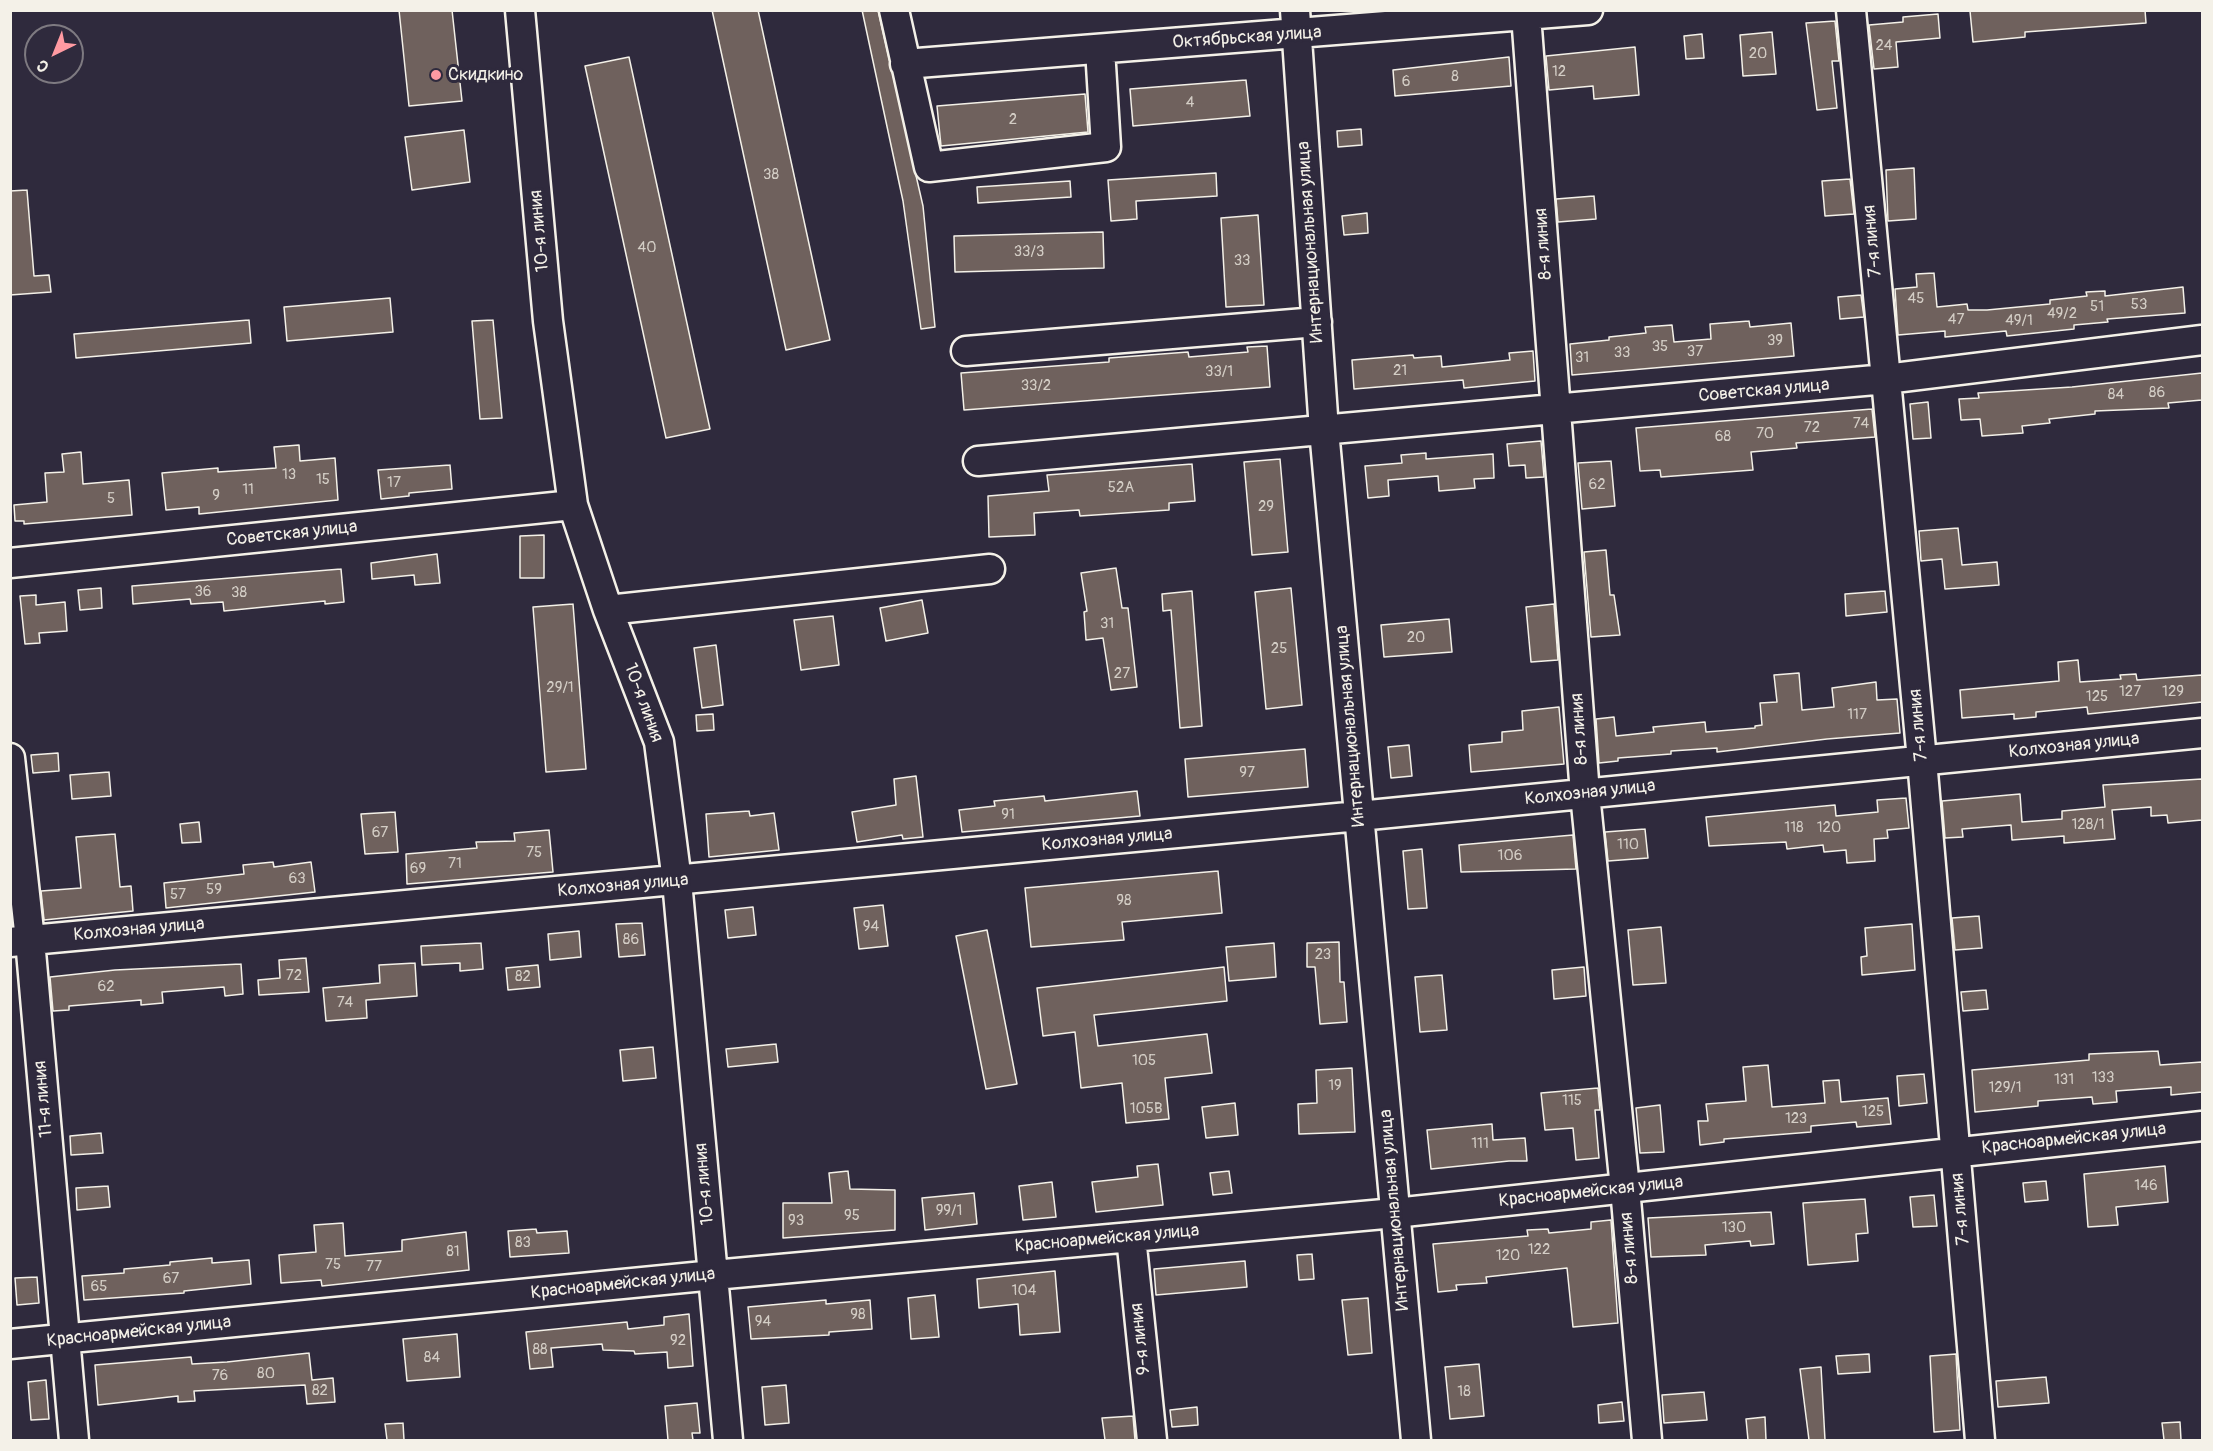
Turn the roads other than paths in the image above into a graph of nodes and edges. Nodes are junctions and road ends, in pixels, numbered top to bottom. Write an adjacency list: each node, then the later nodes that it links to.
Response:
1 (520, 10): 17 (street, 10-я линия)
2 (894, 10): 9 (street)
3 (1588, 10): 5 (street, Октябрьская улица)
4 (1851, 10): 13 (street, 7-я линия)
5 (1526, 15): 6 (street, Октябрьская улица); 14 (street, 8-я линия)
6 (1388, 19): 7 (street, Октябрьская улица)
7 (1296, 22): 8 (street, Октябрьская улица); 10 (street, Интернациональная улица)
8 (1100, 49): 9 (street, Октябрьская улица); 9 (street)
9 (905, 64)
10 (1317, 321): 12 (street); 15 (street, Интернациональная улица)
11 (2202, 340): 13 (street, Советская улица)
12 (966, 351)
13 (1887, 380): 14 (street, Советская улица); 23 (street, 7-я линия)
14 (1556, 409): 15 (street, Советская улица); 24 (street, 8-я линия)
15 (1324, 430): 16 (street, Советская улица); 25 (street, Интернациональная улица)
16 (978, 461)
17 (573, 505): 18 (street, Советская улица); 20 (street, 10-я линия)
18 (10, 563)
19 (990, 569): 20 (street)
20 (608, 610): 26 (street, 10-я линия)
21 (2202, 733): 23 (street, Колхозная улица)
22 (10, 758): 27 (street, 11-я линия)
23 (1922, 760): 24 (street, Колхозная улица); 29 (street, 7-я линия)
24 (1585, 794): 25 (street, Колхозная улица); 30 (street, 8-я линия)
25 (1359, 816): 26 (street, Колхозная улица); 31 (street, Интернациональная улица)
26 (677, 881): 27 (street, Колхозная улица); 33 (street, 10-я линия)
27 (20, 941): 34 (street, 11-я линия)
28 (2202, 1126): 29 (street, Красноармейская улица)
29 (1956, 1151): 30 (street, Красноармейская улица); 41 (street, 7-я линия)
30 (1625, 1188): 31 (street, Красноармейская улица); 40 (street, 8-я линия)
31 (1395, 1214): 32 (street, Красноармейская улица); 39 (street, Интернациональная улица)
32 (1131, 1237): 33 (street, Красноармейская улица); 38 (street, 9-я линия)
33 (714, 1275): 34 (street, Красноармейская улица); 37 (street, 10-я линия)
34 (66, 1340): 35 (street, Красноармейская улица); 36 (street, 11-я линия)
35 (10, 1344)
36 (74, 1440)
37 (728, 1440)
38 (1152, 1440)
39 (1416, 1440)
40 (1647, 1440)
41 (1980, 1440)

